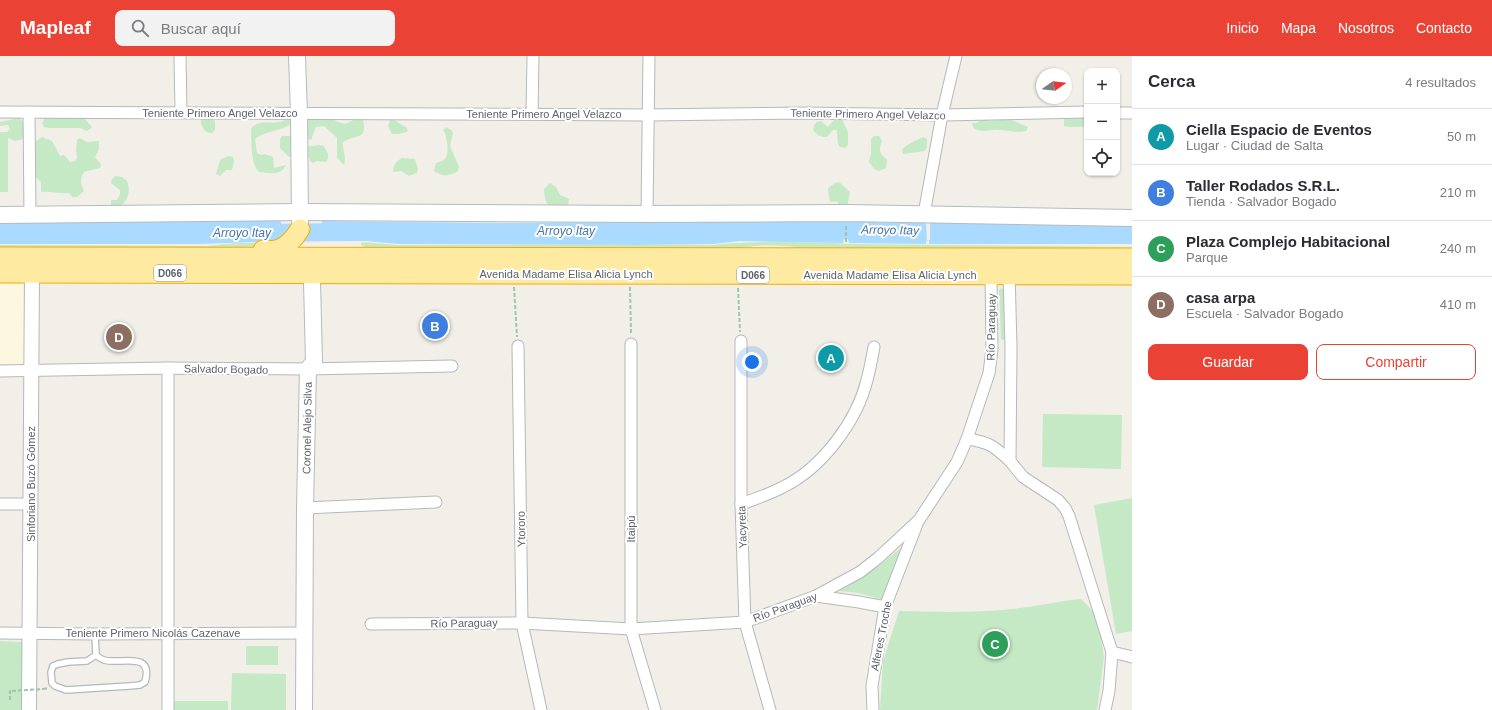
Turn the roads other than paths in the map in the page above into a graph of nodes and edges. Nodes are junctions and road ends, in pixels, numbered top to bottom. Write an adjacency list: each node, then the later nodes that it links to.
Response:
1 (180, 56): 8 (street)
2 (296, 56): 12 (main road, Coronel Alejo Silva)
3 (533, 56): 13 (street)
4 (649, 56): 14 (street)
5 (956, 56): 15 (street)
6 (0, 112): 7 (street, Teniente Primero Angel Velazco)
7 (29, 112): 8 (street, Teniente Primero Angel Velazco); 19 (street)
8 (181, 112): 12 (street, Teniente Primero Angel Velazco)
9 (1084, 112): 15 (street, Teniente Primero Angel Velazco)
10 (1120, 113): 11 (street)
11 (1132, 113)
12 (299, 114): 13 (street, Teniente Primero Angel Velazco); 21 (main road, Coronel Alejo Silva)
13 (532, 114): 14 (street, Teniente Primero Angel Velazco)
14 (648, 115): 15 (street, Teniente Primero Angel Velazco); 16 (street)
15 (942, 115): 17 (street)
16 (647, 214): 17 (main road); 21 (main road)
17 (924, 214): 20 (main road)
18 (0, 215): 19 (main road)
19 (30, 215): 21 (main road)
20 (1132, 218)
21 (298, 234): 24 (highway, Avenida Madame Elisa Alicia Lynch / D066); 25 (highway, Avenida Madame Elisa Alicia Lynch / D066); 27 (highway, Coronel Alejo Silva)
22 (0, 257): 24 (highway, Avenida Madame Elisa Alicia Lynch / D066)
23 (1132, 258): 25 (highway, Avenida Madame Elisa Alicia Lynch / D066)
24 (32, 265): 26 (highway, Avenida Madame Elisa Alicia Lynch / D066); 27 (highway, Avenida Madame Elisa Alicia Lynch / D066); 37 (street, Sinforiano Buzó Gómez)
25 (999, 267): 27 (highway, Avenida Madame Elisa Alicia Lynch / D066); 28 (highway, Avenida Madame Elisa Alicia Lynch / D066); 38 (street, Río Paraguay); 39 (street, Río Paraguay)
26 (0, 273)
27 (309, 274): 35 (main road, Coronel Alejo Silva)
28 (1132, 275)
29 (740, 341): 43 (street, Yacyreta)
30 (631, 344): 51 (street, Itaipú)
31 (518, 346): 49 (street, Ytororo)
32 (874, 347): 43 (street)
33 (452, 366): 35 (street, Salvador Bogado)
34 (168, 368): 35 (street, Salvador Bogado); 37 (street, Salvador Bogado); 54 (street)
35 (308, 369): 44 (main road, Coronel Alejo Silva)
36 (0, 371): 37 (street, Salvador Bogado)
37 (31, 372): 42 (street, Sinforiano Buzó Gómez)
38 (967, 439): 39 (street); 45 (street, Río Paraguay)
39 (1010, 461): 57 (street)
40 (436, 502): 44 (street)
41 (0, 504): 42 (street)
42 (30, 504): 52 (street, Sinforiano Buzó Gómez)
43 (741, 504): 48 (street, Yacyreta)
44 (305, 508): 56 (main road, Coronel Alejo Silva)
45 (919, 520): 46 (street, Río Paraguay); 47 (street, Alferes Troche)
46 (816, 596): 47 (street); 48 (street, Río Paraguay)
47 (885, 607): 66 (street, Alferes Troche)
48 (745, 622): 51 (street, Río Paraguay); 65 (street, Yacyreta)
49 (522, 623): 50 (street, Río Paraguay); 51 (street, Río Paraguay); 63 (street, Ytororo)
50 (371, 624)
51 (631, 629): 64 (street, Itaipú)
52 (30, 632): 53 (street, Teniente Primero Nicolás Cazenave); 55 (street, Teniente Primero Nicolás Cazenave); 60 (street, Sinforiano Buzó Gómez)
53 (0, 633)
54 (169, 633): 55 (street, Teniente Primero Nicolás Cazenave); 56 (street, Teniente Primero Nicolás Cazenave); 61 (street)
55 (95, 634): 58 (lane)
56 (305, 634): 62 (main road, Coronel Alejo Silva)
57 (1112, 652): 59 (street); 67 (street)
58 (96, 655): 58 (lane)
59 (1132, 657)
60 (29, 710)
61 (168, 710)
62 (304, 710)
63 (541, 710)
64 (655, 710)
65 (770, 710)
66 (873, 710)
67 (1105, 710)

